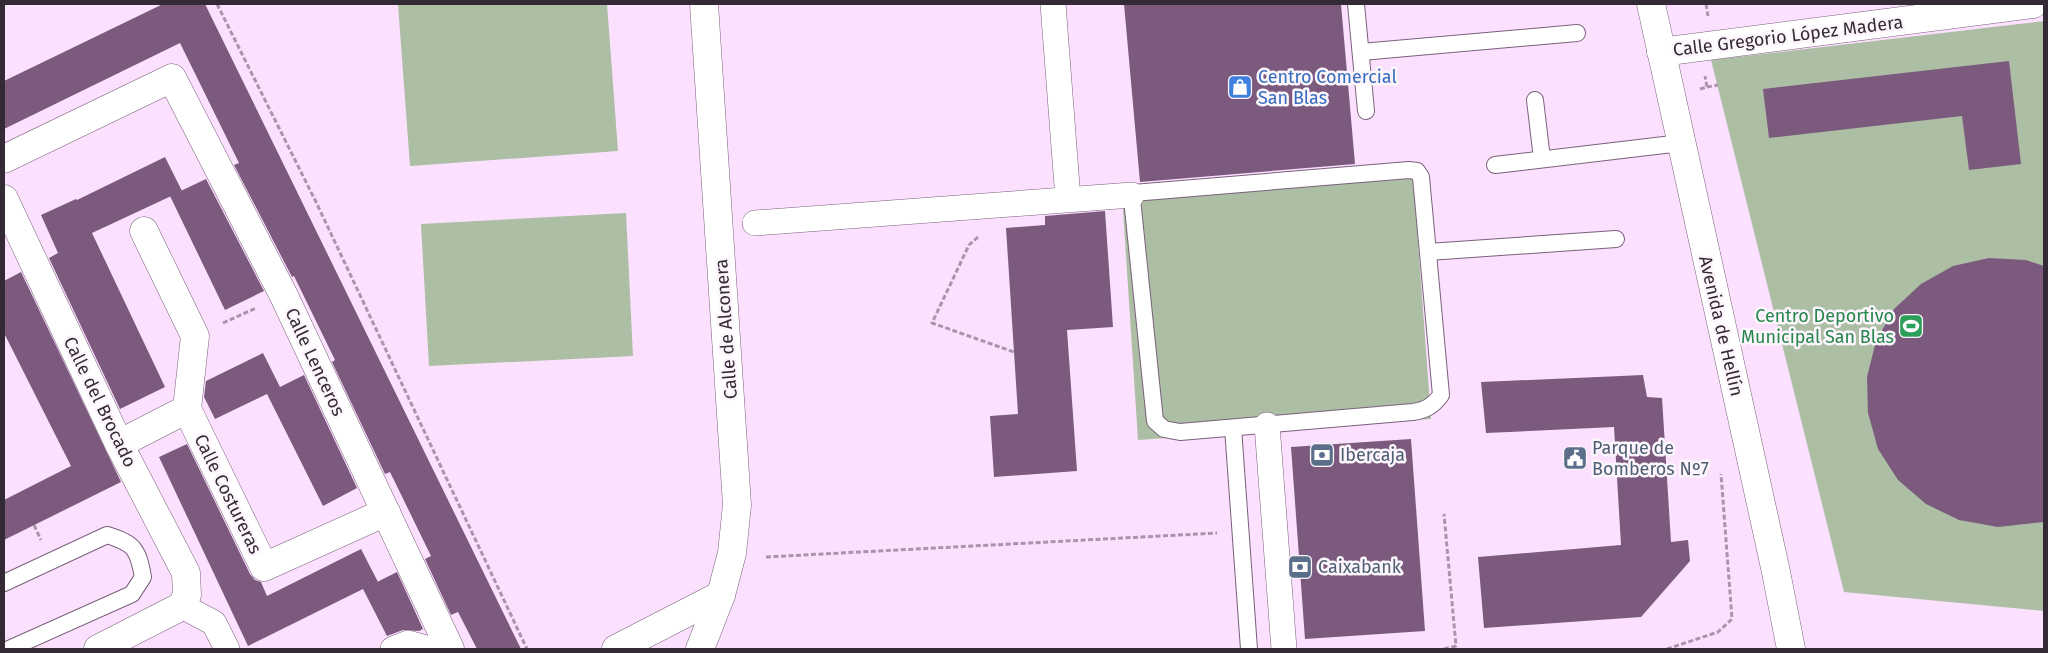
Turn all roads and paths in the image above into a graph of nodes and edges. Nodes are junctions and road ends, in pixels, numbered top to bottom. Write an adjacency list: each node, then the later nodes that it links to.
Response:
1 (217, 4): 47 (path)
2 (704, 4): 39 (street, Calle de Alconera)
3 (1053, 4): 20 (street)
4 (1356, 4): 8 (lane)
5 (1651, 4): 9 (street, Avenida de Hellín)
6 (2034, 4): 9 (street, Calle Gregorio López Madera)
7 (1577, 33): 8 (lane)
8 (1361, 52): 13 (lane)
9 (1661, 52): 14 (street, Avenida de Hellín)
10 (1718, 85): 11 (path)
11 (1707, 87)
12 (1535, 100): 16 (lane)
13 (1366, 111)
14 (1681, 143): 16 (lane); 54 (street, Avenida de Hellín)
15 (4, 159): 26 (street, Calle Lenceros)
16 (1542, 160): 17 (lane)
17 (1495, 164)
18 (1132, 195): 20 (street); 25 (lane); 31 (lane)
19 (4, 199): 32 (street, Calle del Brocado)
20 (1068, 199): 21 (street)
21 (1016, 203): 22 (street); 28 (path)
22 (755, 223)
23 (144, 231): 27 (street)
24 (1616, 239): 25 (lane)
25 (1428, 252): 30 (lane)
26 (284, 296): 27 (path); 34 (street, Calle Lenceros)
27 (195, 336): 29 (street)
28 (1014, 352)
29 (187, 409): 32 (street); 34 (street, Calle Costureras)
30 (1267, 425): 31 (lane); 51 (street)
31 (1233, 428): 36 (lane)
32 (118, 444): 40 (street, Calle del Brocado)
33 (1721, 474): 53 (path)
34 (386, 512): 46 (street, Calle Lenceros)
35 (1444, 514): 52 (path)
36 (1241, 532): 37 (path); 50 (lane)
37 (766, 557)
38 (4, 583): 41 (lane)
39 (721, 595): 48 (street); 49 (street, Calle de Alconera)
40 (182, 606): 42 (street); 43 (street)
41 (6, 649)
42 (99, 649)
43 (227, 649)
44 (393, 649): 45 (street)
45 (430, 649)
46 (450, 649)
47 (527, 649)
48 (616, 649)
49 (700, 649)
50 (1249, 649)
51 (1284, 649)
52 (1444, 649)
53 (1667, 649)
54 (1791, 649)

